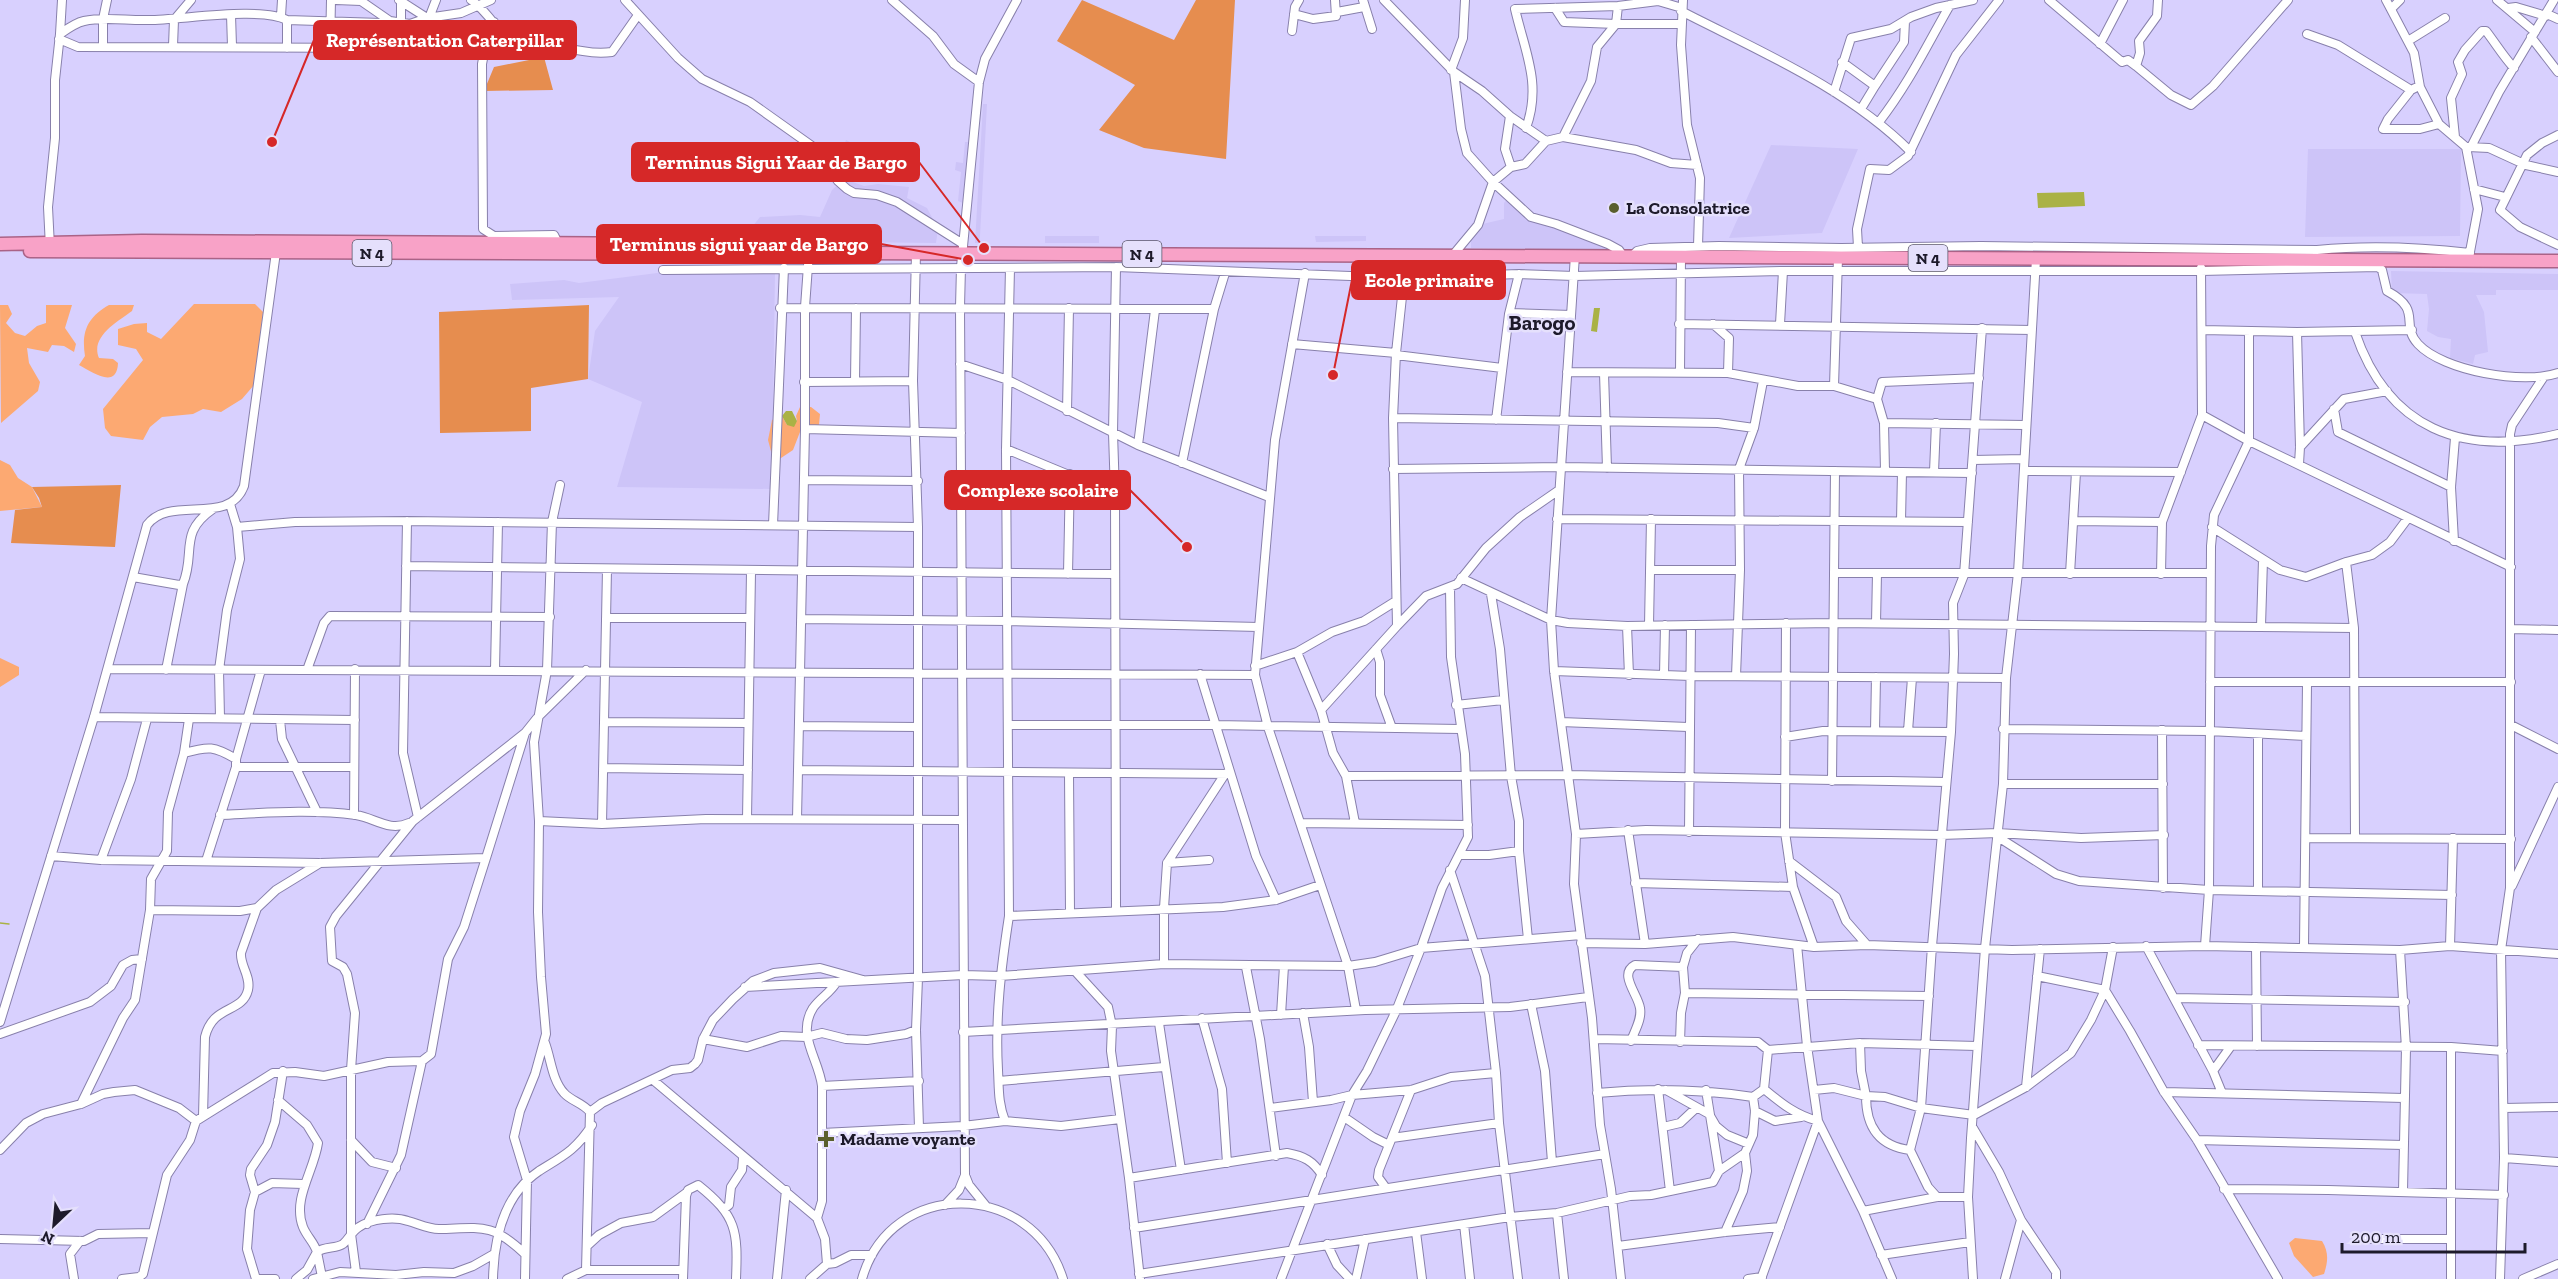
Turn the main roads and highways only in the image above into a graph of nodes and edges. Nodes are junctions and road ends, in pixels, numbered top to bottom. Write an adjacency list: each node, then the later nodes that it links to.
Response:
1 (0, 244): 2 (highway, N 4)
2 (50, 247): 3 (highway, N 4); 3 (highway, N 4); 4 (highway, N 4)
3 (743, 250): 5 (highway, N 4)
4 (0, 251)
5 (2558, 261)

